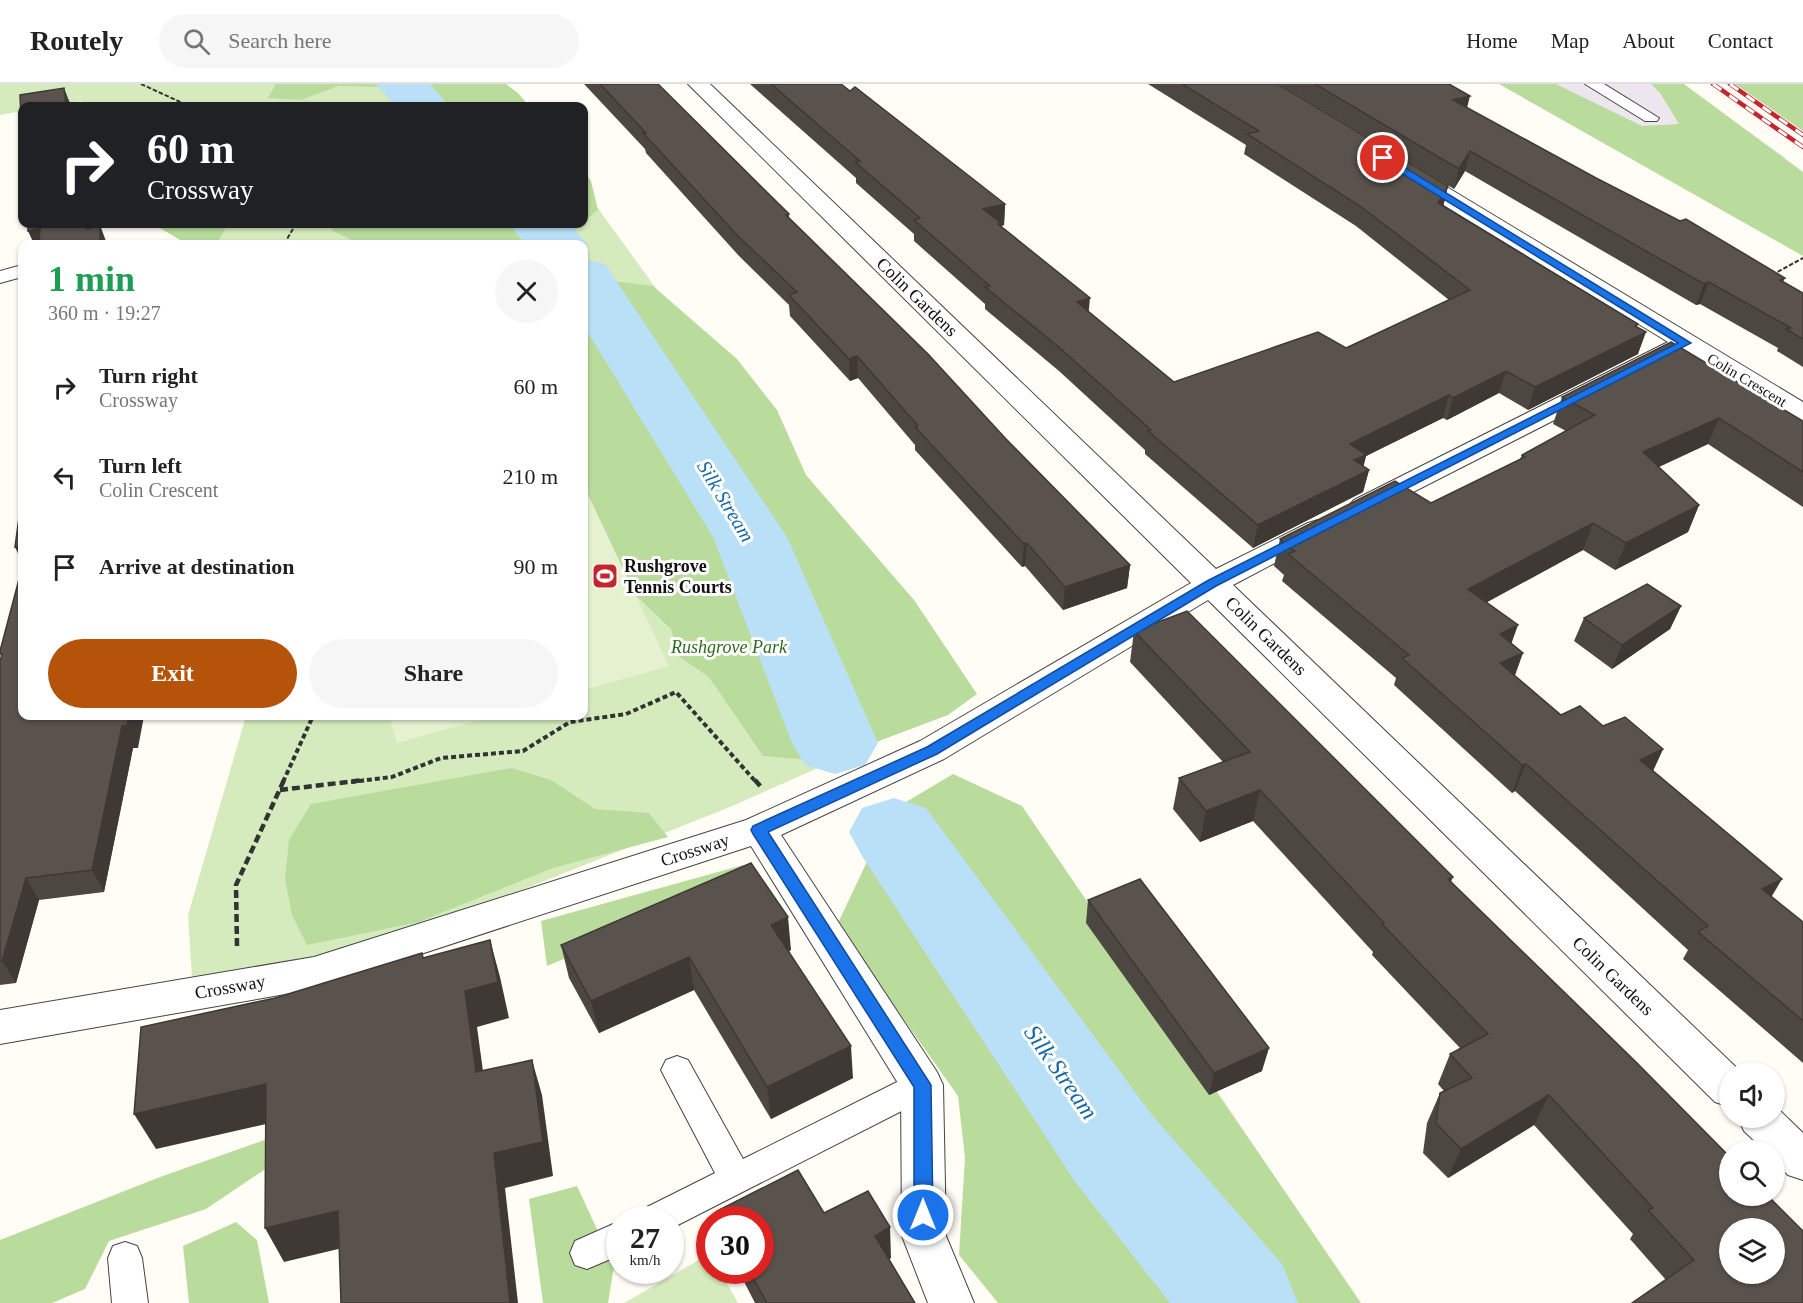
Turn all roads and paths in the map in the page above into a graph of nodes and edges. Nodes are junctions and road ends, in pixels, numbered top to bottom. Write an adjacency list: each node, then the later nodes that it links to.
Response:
1 (141, 84): 4 (path)
2 (698, 84): 13 (street, Colin Gardens)
3 (1593, 84): 5 (lane)
4 (180, 102)
5 (1651, 118)
6 (1393, 165): 11 (street, Colin Crescent)
7 (1803, 258): 9 (path)
8 (18, 272): 10 (lane)
9 (1772, 275)
10 (0, 277)
11 (1686, 343): 12 (street, Colin Crescent); 13 (street, Crossway)
12 (1803, 413)
13 (1211, 584): 18 (street, Crossway); 22 (street, Colin Gardens)
14 (588, 719): 18 (path)
15 (311, 720): 17 (path)
16 (584, 720): 17 (path)
17 (279, 790): 19 (path)
18 (773, 824): 19 (street, Crossway); 23 (street)
19 (238, 986): 20 (street, Crossway)
20 (0, 1027)
21 (677, 1070): 26 (lane)
22 (1719, 1078)
23 (922, 1085): 26 (lane); 32 (street)
24 (1769, 1128): 25 (street)
25 (1803, 1161)
26 (736, 1179): 27 (lane)
27 (682, 1206)
28 (606, 1244): 29 (lane)
29 (587, 1253)
30 (124, 1258): 31 (lane)
31 (130, 1303)
32 (951, 1303)

